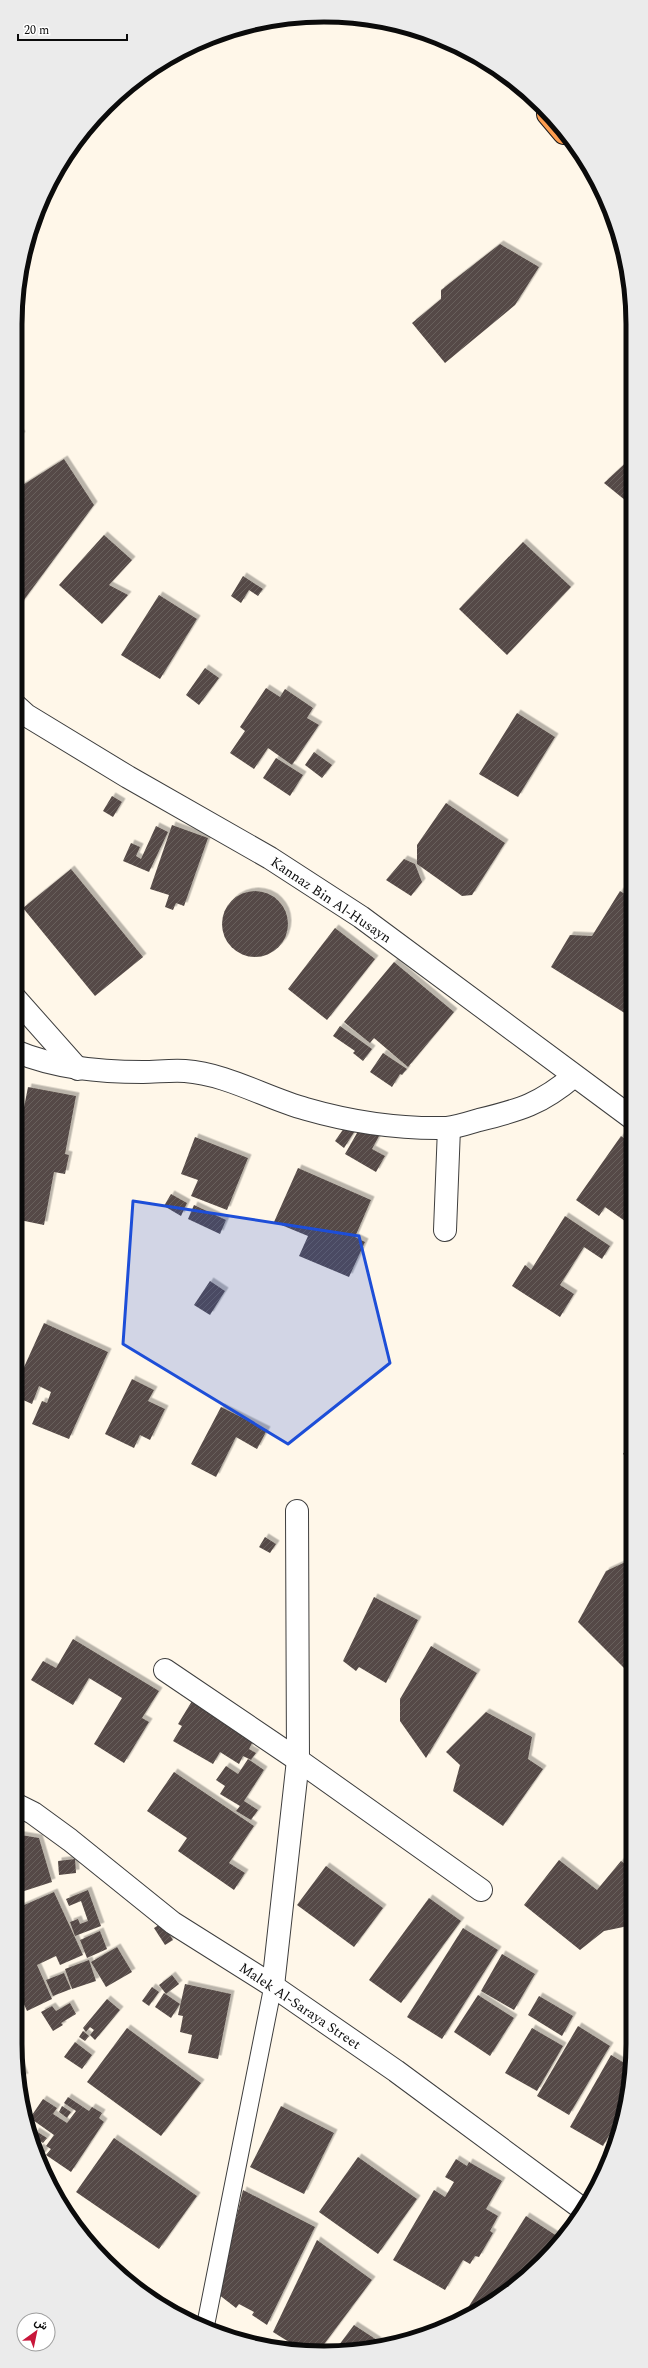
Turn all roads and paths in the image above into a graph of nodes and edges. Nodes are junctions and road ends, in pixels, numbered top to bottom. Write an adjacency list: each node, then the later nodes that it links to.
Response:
1 (22, 711): 5 (street, Kannaz Bin Al-Husayn)
2 (22, 1006): 4 (street)
3 (22, 1054): 4 (street)
4 (78, 1069): 7 (street)
5 (574, 1076): 6 (street, Kannaz Bin Al-Husayn); 7 (street)
6 (626, 1114)
7 (448, 1128): 8 (street)
8 (445, 1230)
9 (297, 1511): 11 (street)
10 (165, 1670): 11 (street)
11 (298, 1760): 13 (street); 14 (street)
12 (22, 1808): 14 (street, Malek Al-Saraya Street)
13 (480, 1890)
14 (273, 1986): 15 (street, Malek Al-Saraya Street); 16 (lane)
15 (579, 2206)
16 (206, 2322)

